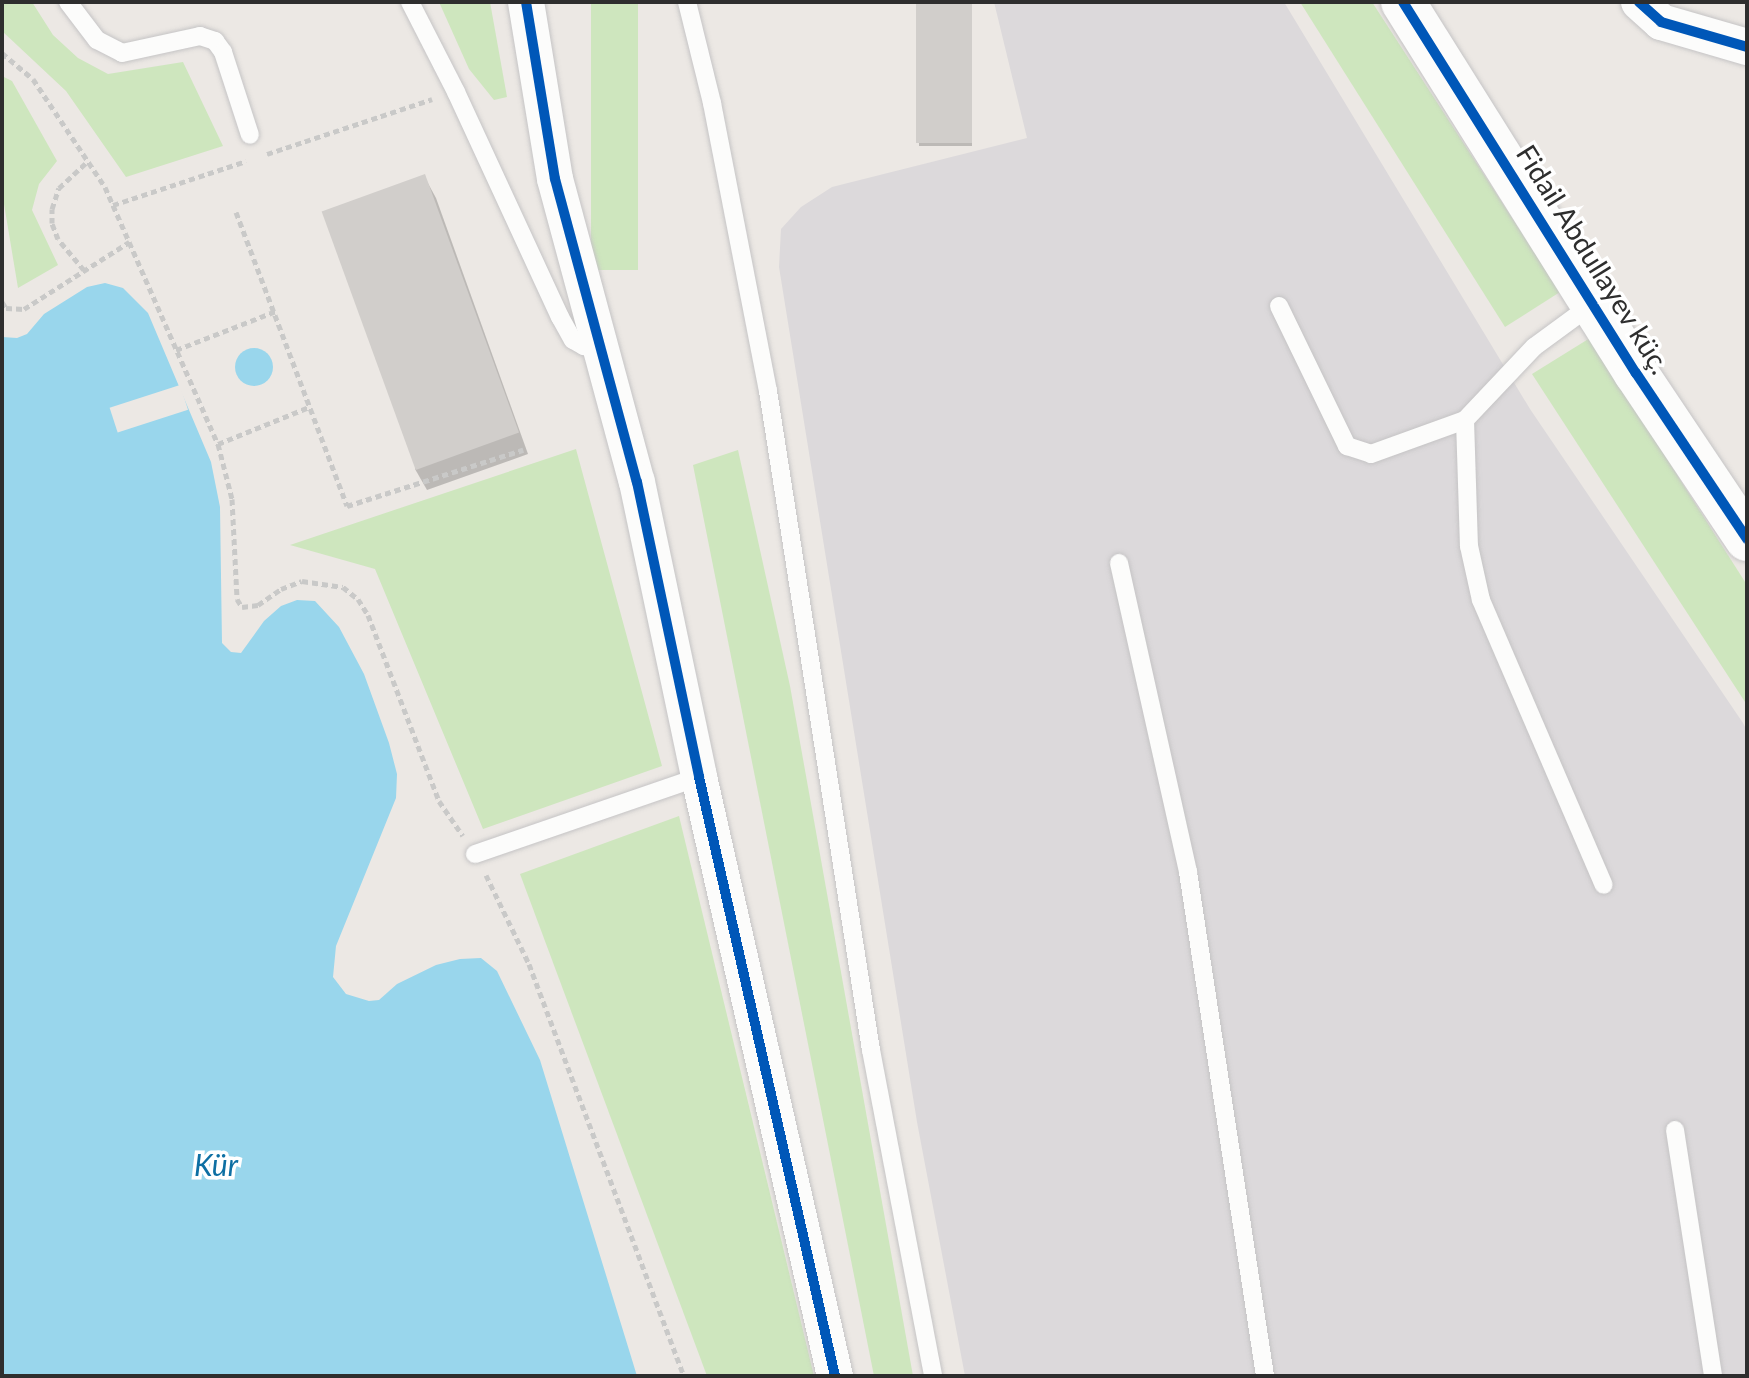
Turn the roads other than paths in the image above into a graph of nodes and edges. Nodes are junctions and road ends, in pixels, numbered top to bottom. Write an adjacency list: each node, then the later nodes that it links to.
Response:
1 (68, 2): 8 (lane)
2 (410, 2): 11 (lane)
3 (526, 2): 11 (street)
4 (687, 2): 20 (lane)
5 (1403, 2): 9 (street, Fidail Abdullayev küç.)
6 (1639, 2): 7 (street)
7 (1747, 47)
8 (250, 135)
9 (1594, 303): 12 (lane); 13 (street, Fidail Abdullayev küç.)
10 (1279, 306): 12 (lane)
11 (599, 344): 15 (street)
12 (1465, 420): 17 (lane)
13 (1747, 539)
14 (1119, 563): 21 (lane)
15 (699, 777): 16 (lane); 19 (street)
16 (475, 854)
17 (1604, 885)
18 (1675, 1130): 22 (lane)
19 (835, 1376)
20 (933, 1376)
21 (1265, 1376)
22 (1713, 1376)

